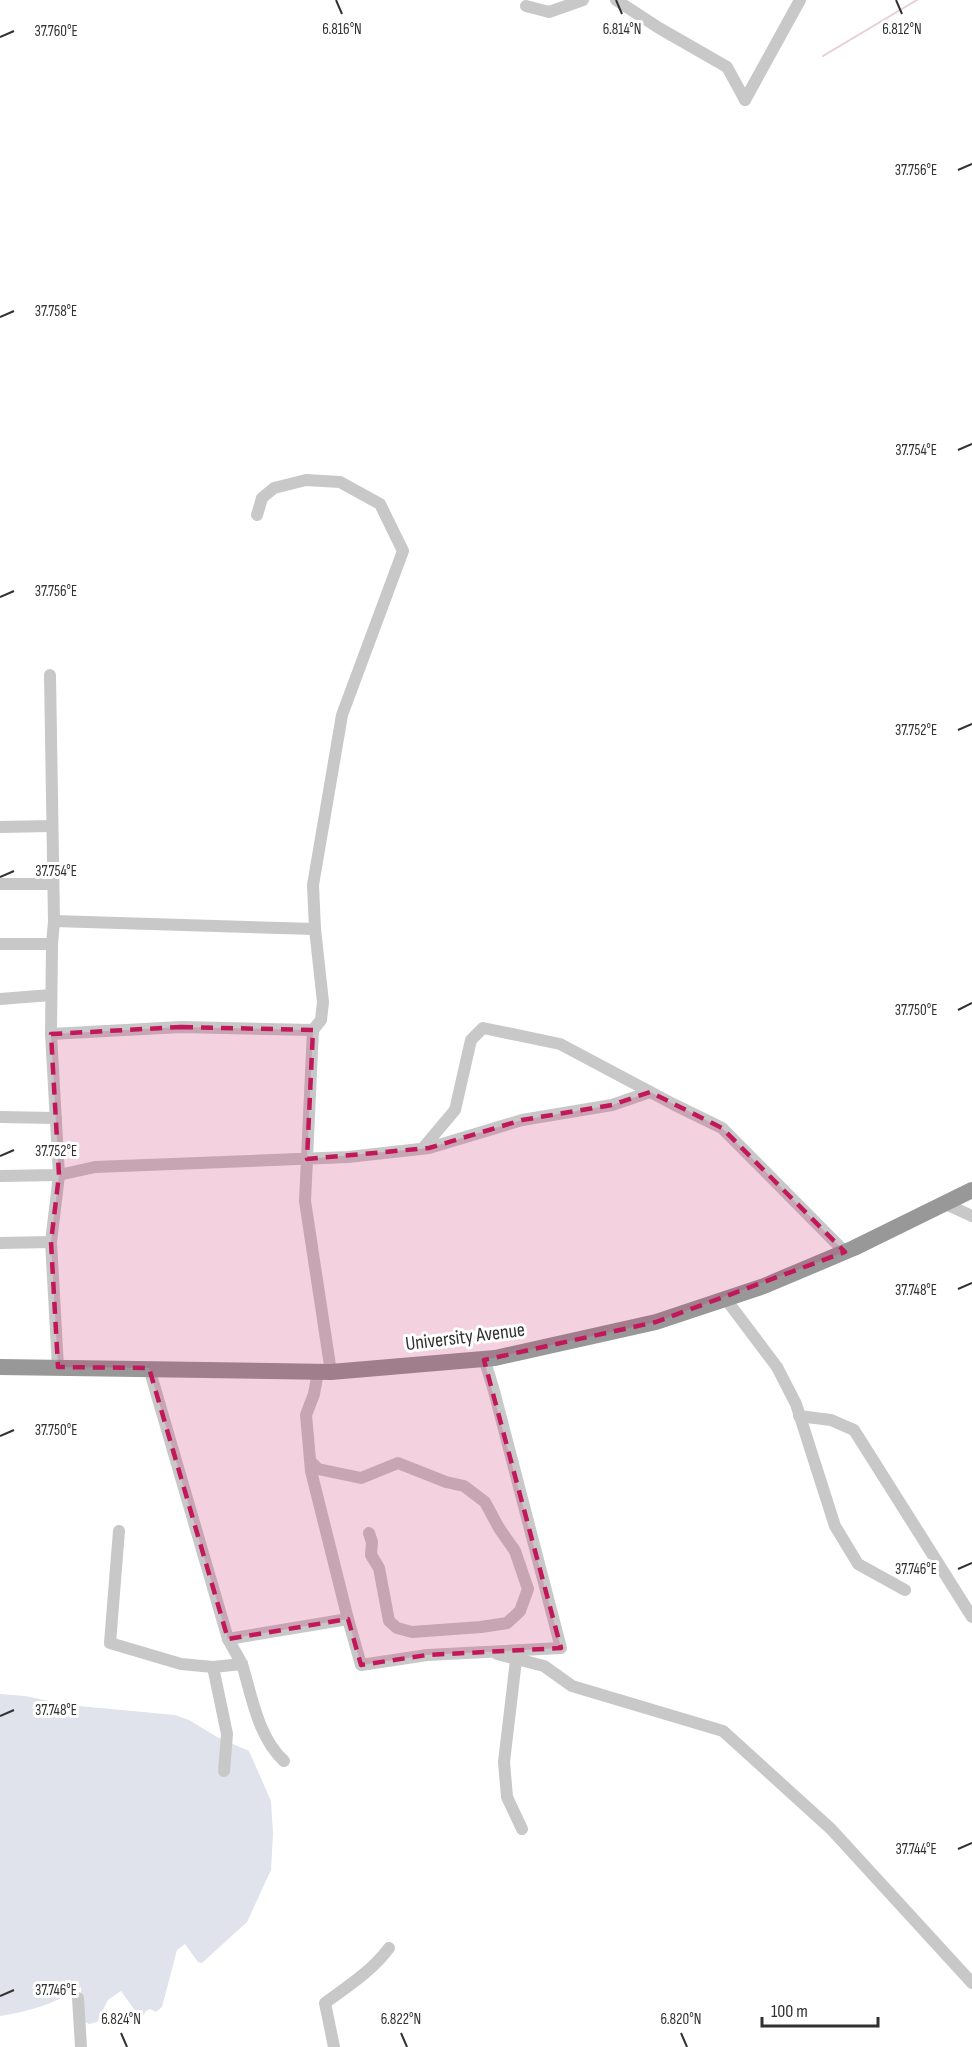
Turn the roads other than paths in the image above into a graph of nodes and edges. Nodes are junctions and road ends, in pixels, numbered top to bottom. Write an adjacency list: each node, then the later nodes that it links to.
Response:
1 (583, 0): 4 (street)
2 (616, 0): 3 (street)
3 (800, 0)
4 (526, 6)
5 (256, 515): 12 (street)
6 (50, 675): 7 (street)
7 (52, 826): 8 (street); 10 (street)
8 (0, 827)
9 (0, 884): 10 (street)
10 (52, 884): 11 (street)
11 (54, 921): 12 (street); 14 (street)
12 (315, 929): 17 (street)
13 (0, 944): 14 (street)
14 (52, 945): 15 (street)
15 (51, 995): 16 (street); 18 (street)
16 (0, 999)
17 (313, 1030): 18 (street); 23 (street)
18 (51, 1034): 21 (street)
19 (650, 1092): 22 (street); 22 (street); 31 (street)
20 (0, 1117): 21 (street)
21 (56, 1118): 24 (street)
22 (423, 1148): 23 (street)
23 (307, 1159): 24 (street); 37 (street)
24 (59, 1175): 25 (street); 29 (street)
25 (0, 1176)
26 (972, 1191): 27 (highway, University Avenue)
27 (946, 1204): 28 (street); 31 (highway, University Avenue)
28 (972, 1216)
29 (51, 1242): 30 (street); 35 (street)
30 (0, 1243)
31 (845, 1252): 32 (highway, University Avenue)
32 (725, 1299): 33 (highway, University Avenue); 38 (street)
33 (484, 1358): 37 (highway, University Avenue); 46 (street)
34 (0, 1367): 35 (highway, University Avenue)
35 (58, 1367): 36 (highway, University Avenue)
36 (149, 1368): 37 (highway, University Avenue); 45 (street)
37 (325, 1372): 39 (street)
38 (800, 1416): 42 (street); 43 (street)
39 (312, 1463): 41 (street); 44 (street)
40 (119, 1531): 49 (street)
41 (369, 1533)
42 (905, 1590)
43 (972, 1617)
44 (348, 1619): 45 (street); 46 (street)
45 (228, 1639): 48 (street)
46 (490, 1652): 47 (street)
47 (516, 1660): 52 (street); 54 (street)
48 (242, 1664): 49 (street); 50 (street)
49 (213, 1667): 51 (street)
50 (284, 1761)
51 (224, 1771)
52 (522, 1829)
53 (389, 1948): 57 (street)
54 (972, 1983)
55 (78, 1998): 56 (street)
56 (81, 2047)
57 (334, 2047)

